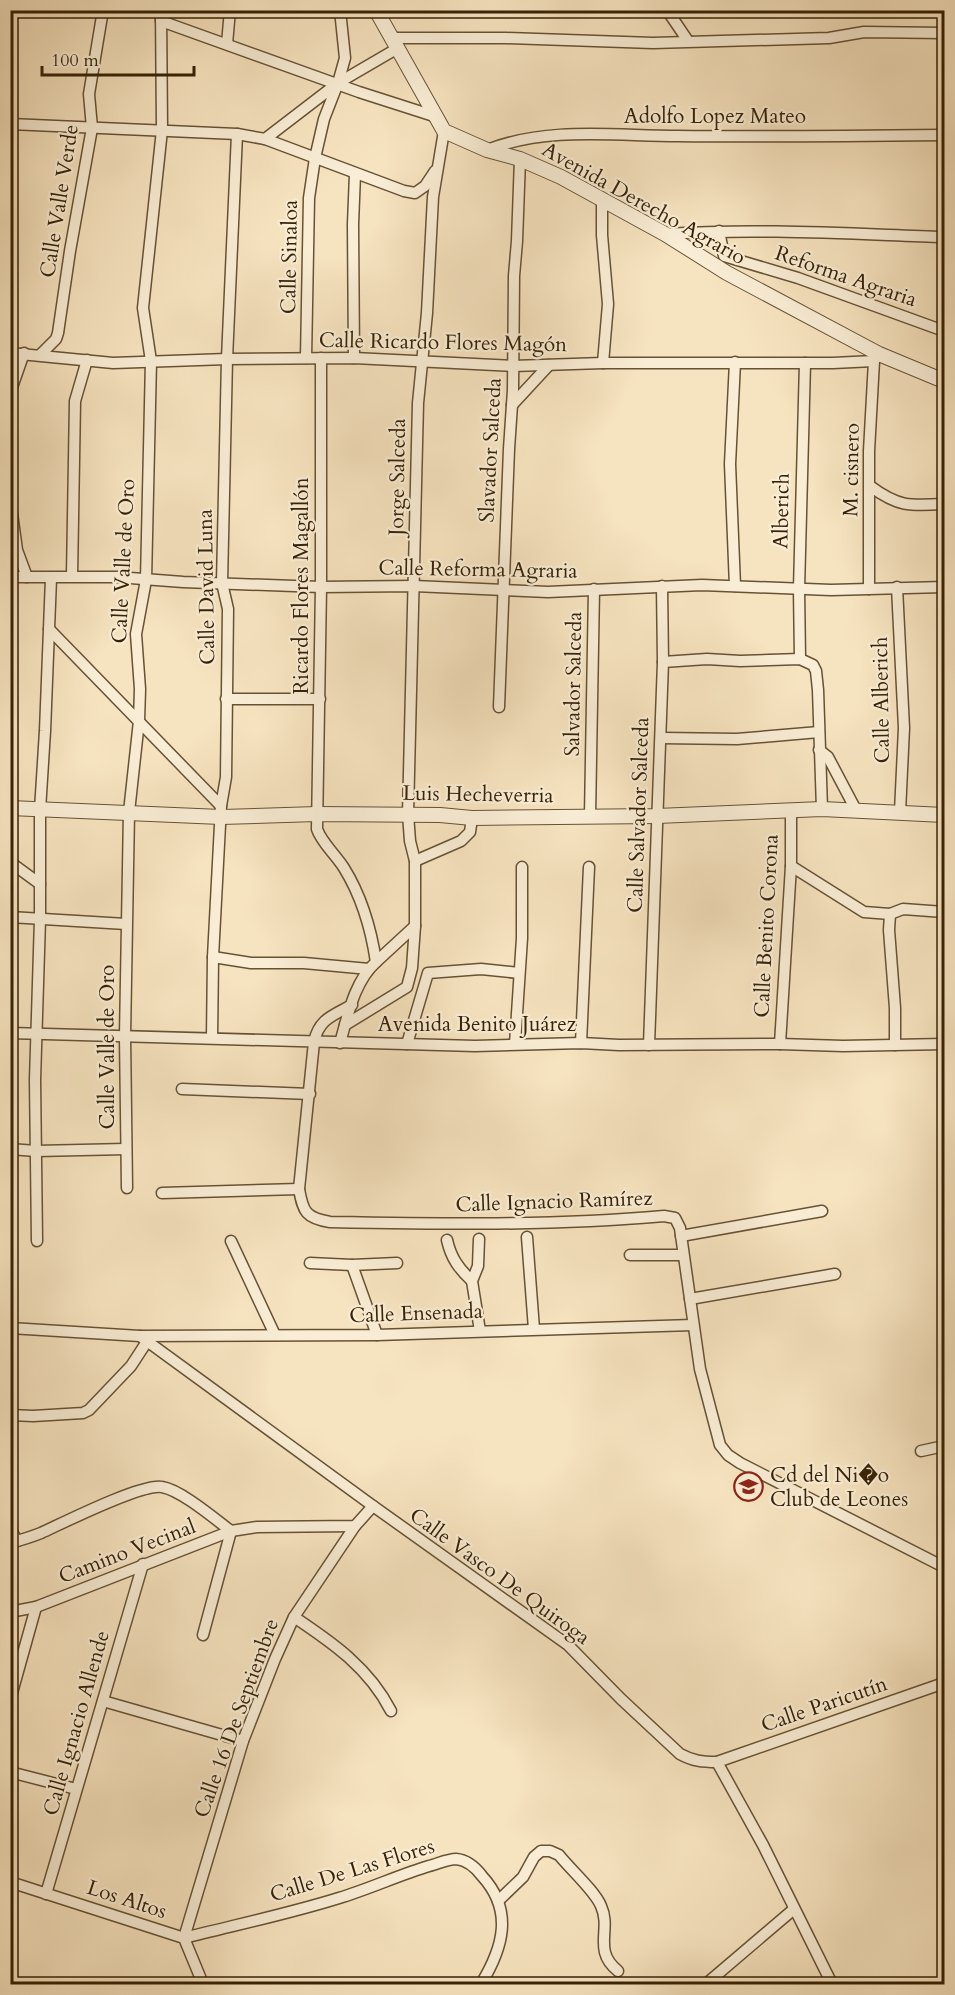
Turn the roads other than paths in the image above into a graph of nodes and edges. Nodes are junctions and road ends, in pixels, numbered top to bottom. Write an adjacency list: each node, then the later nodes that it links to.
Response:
1 (103, 10): 14 (street, Calle Valle Verde)
2 (230, 10): 10 (street)
3 (340, 10): 11 (street, Calle Sinaloa)
4 (376, 10): 9 (street)
5 (667, 10): 8 (street)
6 (161, 16): 10 (street); 15 (street, Calle Valle de Oro)
7 (945, 33): 8 (street)
8 (688, 41): 9 (street)
9 (395, 43): 11 (street); 12 (street)
10 (227, 44): 11 (street)
11 (338, 83): 12 (street); 19 (street); 21 (street, Calle Sinaloa)
12 (437, 117): 16 (street)
13 (10, 124): 14 (street)
14 (92, 128): 15 (street); 34 (street, Calle Valle Verde)
15 (162, 130): 17 (street); 41 (street, Calle Valle de Oro)
16 (444, 131): 20 (street, Avenida Derecho Agrario); 23 (street, Jorge Salceda)
17 (237, 134): 19 (street); 39 (street, Calle David Luna)
18 (945, 135): 20 (street, Adolfo Lopez Mateo)
19 (265, 139): 21 (street)
20 (488, 150): 22 (street, Avenida Derecho Agrario)
21 (315, 158): 24 (street); 36 (street, Calle Sinaloa)
22 (520, 159): 25 (street, Avenida Derecho Agrario); 47 (street, Slavador Salceda)
23 (437, 168): 24 (street); 42 (street, Jorge Salceda)
24 (356, 174): 38 (street)
25 (602, 199): 27 (street, Avenida Derecho Agrario); 44 (street)
26 (719, 231): 27 (street); 28 (street); 29 (street)
27 (664, 234): 30 (street, Avenida Derecho Agrario)
28 (945, 237)
29 (724, 256): 30 (street); 31 (street, Reforma Agraria)
30 (727, 273): 35 (street, Avenida Derecho Agrario)
31 (945, 331)
32 (10, 353): 33 (street, Calle Ricardo Flores Magón)
33 (24, 354): 34 (street, Calle Ricardo Flores Magón); 49 (street)
34 (40, 355): 40 (street, Calle Ricardo Flores Magón)
35 (877, 357): 45 (street, Calle Ricardo Flores Magón); 48 (street, Avenida Derecho Agrario); 51 (street, M. cisnero)
36 (306, 358): 37 (street, Calle Ricardo Flores Magón); 39 (street, Calle Ricardo Flores Magón)
37 (321, 358): 38 (street, Calle Ricardo Flores Magón); 63 (street, Ricardo Flores Magallón)
38 (354, 358): 42 (street, Calle Ricardo Flores Magón)
39 (227, 359): 41 (street, Calle Ricardo Flores Magón); 59 (street, Calle David Luna)
40 (87, 360): 41 (street, Calle Ricardo Flores Magón); 54 (street)
41 (152, 361): 58 (street, Calle Valle de Oro)
42 (422, 361): 47 (street, Calle Ricardo Flores Magón); 60 (street, Jorge Salceda)
43 (735, 362): 44 (street, Calle Ricardo Flores Magón); 45 (street, Calle Ricardo Flores Magón); 62 (street)
44 (603, 363): 46 (street, Calle Ricardo Flores Magón)
45 (805, 363): 67 (street, Alberich)
46 (549, 365): 47 (street, Calle Ricardo Flores Magón); 50 (street)
47 (513, 366): 50 (street, Slavador Salceda)
48 (945, 381)
49 (10, 393)
50 (512, 405): 69 (street, Slavador Salceda)
51 (870, 486): 53 (street); 68 (street, M. cisnero)
52 (10, 499): 56 (street)
53 (945, 504)
54 (72, 576): 57 (street, Calle Reforma Agraria); 58 (street, Calle Reforma Agraria)
55 (10, 577): 56 (street, Calle Reforma Agraria)
56 (27, 577): 57 (street, Calle Reforma Agraria)
57 (51, 578): 70 (street)
58 (146, 580): 59 (street, Calle Reforma Agraria); 76 (street, Calle Valle de Oro)
59 (222, 583): 63 (street, Calle Reforma Agraria); 73 (street, Calle David Luna)
60 (414, 586): 63 (street, Calle Reforma Agraria); 69 (street, Calle Reforma Agraria); 89 (street, Jorge Salceda)
61 (662, 586): 62 (street, Calle Reforma Agraria); 66 (street, Calle Reforma Agraria); 72 (street, Calle Salvador Salceda)
62 (735, 586): 67 (street, Calle Reforma Agraria)
63 (321, 587): 74 (street, Ricardo Flores Magallón)
64 (897, 587): 65 (street, Calle Reforma Agraria); 68 (street, Calle Reforma Agraria); 87 (street, Calle Alberich)
65 (945, 587)
66 (594, 589): 69 (street, Calle Reforma Agraria); 91 (street, Salvador Salceda)
67 (799, 589): 68 (street, Calle Reforma Agraria); 71 (street, Alberich)
68 (869, 589)
69 (504, 591): 75 (street, Slavador Salceda)
70 (49, 629): 76 (street); 82 (street)
71 (800, 659): 72 (street); 77 (street)
72 (663, 662): 78 (street, Calle Salvador Salceda)
73 (226, 699): 74 (street); 85 (street, Calle David Luna)
74 (320, 699): 88 (street, Ricardo Flores Magallón)
75 (499, 707)
76 (139, 722): 85 (street); 86 (street, Calle Valle de Oro)
77 (819, 732): 78 (street); 79 (street)
78 (661, 738): 92 (street, Calle Salvador Salceda)
79 (819, 750): 81 (street); 84 (street)
80 (10, 808): 82 (street, Luis Hecheverria)
81 (822, 809): 83 (street, Luis Hecheverria); 84 (street, Luis Hecheverria)
82 (40, 810): 86 (street, Luis Hecheverria); 99 (street)
83 (791, 810): 92 (street, Luis Hecheverria); 96 (street, Calle Benito Corona)
84 (856, 810): 87 (street, Luis Hecheverria)
85 (221, 811): 86 (street, Luis Hecheverria); 88 (street, Luis Hecheverria); 106 (street, Calle David Luna)
86 (129, 812): 104 (street, Calle Valle de Oro)
87 (900, 812): 90 (street, Luis Hecheverria)
88 (317, 814): 89 (street, Luis Hecheverria); 107 (street, Ricardo Flores Magallón)
89 (408, 814): 93 (street, Luis Hecheverria); 94 (street, Jorge Salceda)
90 (945, 815)
91 (590, 816): 92 (street, Luis Hecheverria); 93 (street, Luis Hecheverria)
92 (657, 816): 124 (street, Calle Salvador Salceda)
93 (472, 818): 94 (street)
94 (415, 861): 105 (street, Jorge Salceda)
95 (10, 862): 99 (street)
96 (791, 866): 101 (street); 122 (street, Calle Benito Corona)
97 (522, 867): 108 (street)
98 (589, 867): 119 (street)
99 (40, 884): 103 (street)
100 (945, 912): 101 (street)
101 (890, 914): 125 (street)
102 (10, 917): 103 (street)
103 (40, 919): 104 (street); 114 (street)
104 (126, 924): 115 (street, Calle Valle de Oro)
105 (415, 926): 107 (street); 110 (street, Jorge Salceda)
106 (213, 957): 107 (street); 116 (street, Calle David Luna)
107 (372, 965): 111 (street)
108 (519, 972): 109 (street); 121 (street)
109 (428, 973): 110 (street); 120 (street)
110 (407, 987): 112 (street)
111 (352, 1005): 112 (street); 117 (street)
112 (345, 1025): 118 (street)
113 (10, 1033): 114 (street, Avenida Benito Juárez)
114 (36, 1034): 115 (street, Avenida Benito Juárez); 130 (street)
115 (125, 1036): 116 (street, Avenida Benito Juárez); 129 (street, Calle Valle de Oro)
116 (212, 1038): 117 (street, Avenida Benito Juárez)
117 (314, 1042): 118 (street, Avenida Benito Juárez); 127 (street)
118 (340, 1043): 120 (street, Avenida Benito Juárez)
119 (581, 1043): 121 (street, Avenida Benito Juárez); 124 (street, Avenida Benito Juárez)
120 (407, 1044): 121 (street, Avenida Benito Juárez)
121 (515, 1044)
122 (780, 1044): 124 (street, Avenida Benito Juárez); 125 (street, Avenida Benito Juárez)
123 (945, 1044): 125 (street, Avenida Benito Juárez)
124 (649, 1045)
125 (895, 1046)
126 (182, 1089): 127 (street)
127 (310, 1094): 132 (street)
128 (10, 1149): 130 (street)
129 (126, 1149): 130 (street); 131 (street, Calle Valle de Oro)
130 (36, 1151): 139 (street)
131 (127, 1188)
132 (299, 1189): 133 (street); 135 (street, Calle Ignacio Ramírez)
133 (162, 1193)
134 (822, 1210): 135 (street)
135 (681, 1236): 142 (street)
136 (528, 1237): 151 (street)
137 (479, 1239): 147 (street)
138 (447, 1240): 147 (street)
139 (37, 1241)
140 (231, 1241): 153 (street)
141 (630, 1255): 142 (street)
142 (683, 1256): 148 (street)
143 (310, 1263): 145 (street)
144 (397, 1263): 145 (street)
145 (352, 1265): 154 (street)
146 (835, 1274): 148 (street)
147 (472, 1281): 152 (street)
148 (690, 1299): 149 (street)
149 (693, 1325): 151 (street, Calle Ensenada); 165 (street)
150 (10, 1328): 155 (street, Calle Ensenada)
151 (534, 1329): 152 (street, Calle Ensenada)
152 (480, 1331): 154 (street, Calle Ensenada)
153 (275, 1335): 154 (street, Calle Ensenada); 155 (street, Calle Ensenada)
154 (377, 1335)
155 (143, 1340): 156 (street); 159 (street, Calle Vasco De Quiroga)
156 (10, 1415)
157 (945, 1446): 158 (street)
158 (921, 1451)
159 (373, 1506): 160 (street); 175 (street, Calle Vasco De Quiroga)
160 (355, 1526): 162 (street, Camino Vecinal); 168 (street, Calle 16 De Septiembre)
161 (10, 1528): 163 (street)
162 (231, 1531): 163 (street, Camino Vecinal); 164 (street, Camino Vecinal); 169 (street)
163 (14, 1542)
164 (143, 1564): 166 (street, Camino Vecinal); 172 (street, Calle Ignacio Allende)
165 (945, 1567)
166 (36, 1607): 167 (street, Camino Vecinal); 171 (street)
167 (10, 1612)
168 (294, 1617): 173 (street); 174 (street, Calle 16 De Septiembre)
169 (203, 1635)
170 (945, 1683): 175 (street, Calle Paricutín)
171 (10, 1700)
172 (103, 1701): 174 (street); 177 (street, Calle Ignacio Allende)
173 (391, 1711)
174 (243, 1741): 182 (street, Calle 16 De Septiembre)
175 (717, 1762): 181 (street)
176 (10, 1772): 177 (street)
177 (76, 1790): 179 (street, Calle Ignacio Allende)
178 (10, 1882): 179 (street, Los Altos)
179 (46, 1894): 182 (street, Los Altos)
180 (498, 1901): 182 (street, Calle De Las Flores); 183 (street); 185 (street, Calle De Las Flores)
181 (794, 1910): 186 (street); 187 (street)
182 (184, 1938): 184 (street, Los Altos)
183 (618, 1971)
184 (203, 1984)
185 (481, 1984)
186 (706, 1984)
187 (831, 1984)

